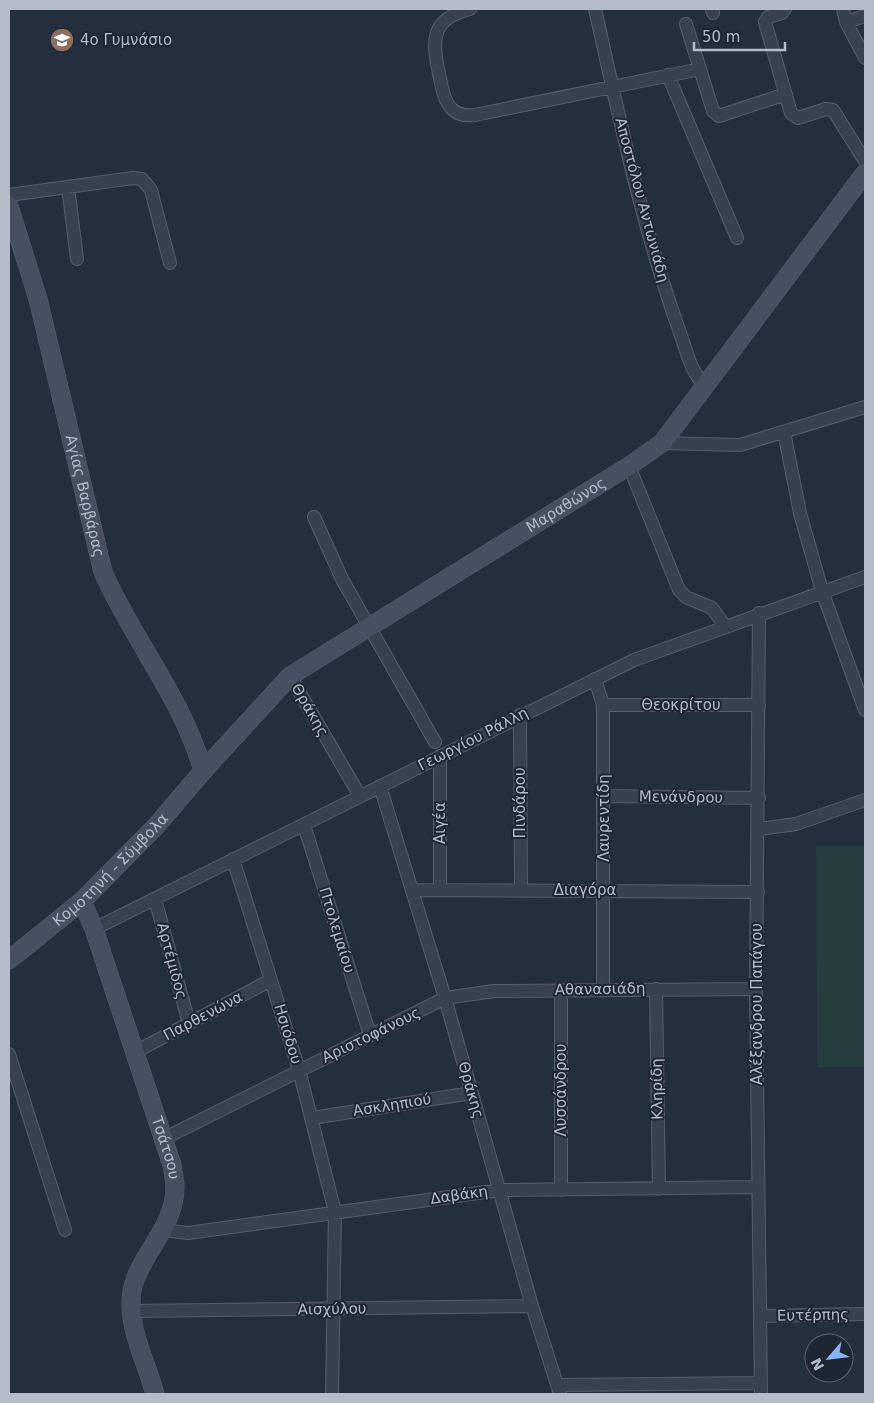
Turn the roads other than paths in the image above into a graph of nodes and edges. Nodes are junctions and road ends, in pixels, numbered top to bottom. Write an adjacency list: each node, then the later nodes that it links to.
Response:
1 (470, 9): 11 (street)
2 (595, 9): 11 (street, Αποστόλου Αντωνιάδη)
3 (785, 9): 12 (street)
4 (843, 9): 6 (street)
5 (865, 16): 6 (street)
6 (846, 22): 8 (street)
7 (686, 24): 9 (street)
8 (865, 58)
9 (700, 69): 10 (street); 12 (street)
10 (668, 76): 11 (street); 18 (street)
11 (612, 87): 21 (street, Αποστόλου Αντωνιάδη)
12 (786, 94): 13 (street)
13 (865, 161)
14 (865, 173): 21 (street, Μαραθώνος)
15 (68, 187): 16 (street); 19 (street); 20 (street)
16 (9, 195)
17 (9, 206): 40 (street, Αγίας Βαρβάρας)
18 (737, 238)
19 (78, 259)
20 (170, 263)
21 (704, 385): 24 (street, Μαραθώνος)
22 (865, 407): 23 (street)
23 (784, 432): 24 (street); 28 (street)
24 (662, 443): 25 (street, Μαραθώνος)
25 (629, 466): 30 (street); 31 (street, Μαραθώνος)
26 (314, 517): 31 (street)
27 (865, 577): 28 (street, Γεωργίου Ράλλη)
28 (822, 591): 29 (street, Γεωργίου Ράλλη); 36 (street)
29 (759, 613): 30 (street, Γεωργίου Ράλλη); 35 (street, Αλέξανδρου Παπάγου)
30 (725, 626): 33 (street, Γεωργίου Ράλλη)
31 (370, 627): 32 (street, Μαραθώνος); 38 (street)
32 (290, 676): 40 (street, Μαραθώνος); 42 (street, Θράκης)
33 (595, 679): 34 (street, Λαυρεντίδη); 37 (street, Γεωργίου Ράλλη)
34 (603, 705): 35 (street, Θεοκρίτου); 43 (street, Λαυρεντίδη)
35 (759, 705): 44 (street, Αλέξανδρου Παπάγου)
36 (865, 710)
37 (520, 715): 39 (street, Γεωργίου Ράλλη); 51 (street, Πινδάρου)
38 (435, 742)
39 (440, 756): 41 (street, Γεωργίου Ράλλη); 50 (street, Αιγέα)
40 (203, 771): 55 (street, Κομοτηνή - Σύμβολα)
41 (380, 786): 42 (street, Γεωργίου Ράλλη); 49 (street, Θράκης)
42 (360, 796): 46 (street, Γεωργίου Ράλλη)
43 (604, 796): 44 (street, Μενάνδρου); 52 (street, Λαυρεντίδη)
44 (759, 798): 47 (street, Αλέξανδρου Παπάγου)
45 (865, 800): 47 (street)
46 (304, 824): 48 (street, Γεωργίου Ράλλη); 65 (street, Πτολεμαίου)
47 (759, 829): 53 (street, Αλέξανδρου Παπάγου)
48 (233, 859): 54 (street, Γεωργίου Ράλλη); 58 (street, Ησιόδου)
49 (412, 890): 50 (street, Διαγόρα); 63 (street, Θράκης)
50 (440, 890): 51 (street, Διαγόρα)
51 (521, 890): 52 (street, Διαγόρα)
52 (604, 890): 53 (street, Διαγόρα); 59 (street, Λαυρεντίδη)
53 (758, 892): 61 (street, Αλέξανδρου Παπάγου)
54 (155, 899): 56 (street, Γεωργίου Ράλλη); 64 (street, Αρτέμιδος)
55 (82, 901): 56 (street, Τσάτσου); 57 (street, Κομοτηνή - Σύμβολα)
56 (94, 929): 66 (street, Τσάτσου)
57 (9, 960)
58 (271, 980): 64 (street, Παρθενώνα); 68 (street, Ησιόδου)
59 (603, 989): 60 (street, Αθανασιάδη); 62 (street, Αθανασιάδη)
60 (656, 989): 61 (street, Αθανασιάδη); 73 (street, Κληρίδη)
61 (756, 989): 72 (street, Αλέξανδρου Παπάγου)
62 (561, 990): 63 (street, Αθανασιάδη); 75 (street, Λυσσάνδρου)
63 (445, 998): 65 (street, Αριστοφάνους); 69 (street, Θράκης)
64 (189, 1023): 66 (street, Παρθενώνα)
65 (370, 1035): 68 (street, Αριστοφάνους)
66 (135, 1052): 71 (street, Τσάτσου)
67 (9, 1054): 77 (street)
68 (299, 1070): 70 (street, Ησιόδου); 71 (street, Αριστοφάνους)
69 (472, 1093): 70 (street, Ασκληπιού); 74 (street, Θράκης)
70 (312, 1118): 76 (street, Ησιόδου)
71 (163, 1139): 78 (street, Τσάτσου)
72 (758, 1187): 73 (street, Δαβάκη); 83 (street, Αλέξανδρου Παπάγου)
73 (659, 1189): 75 (street, Δαβάκη)
74 (500, 1190): 75 (street, Δαβάκη); 76 (street, Δαβάκη); 79 (street, Θράκης)
75 (561, 1190)
76 (335, 1212): 78 (street, Δαβάκη); 80 (street, Ησιόδου)
77 (65, 1230)
78 (163, 1230): 81 (street, Τσάτσου)
79 (532, 1306): 80 (street, Αισχύλου); 84 (street, Θράκης)
80 (332, 1309): 81 (street, Αισχύλου); 87 (street, Ησιόδου)
81 (131, 1310): 86 (street, Τσάτσου)
82 (865, 1314): 83 (street, Ευτέρπης)
83 (761, 1316): 85 (street, Αλέξανδρου Παπάγου)
84 (559, 1389): 85 (street)
85 (761, 1389)
86 (155, 1394)
87 (332, 1394)

